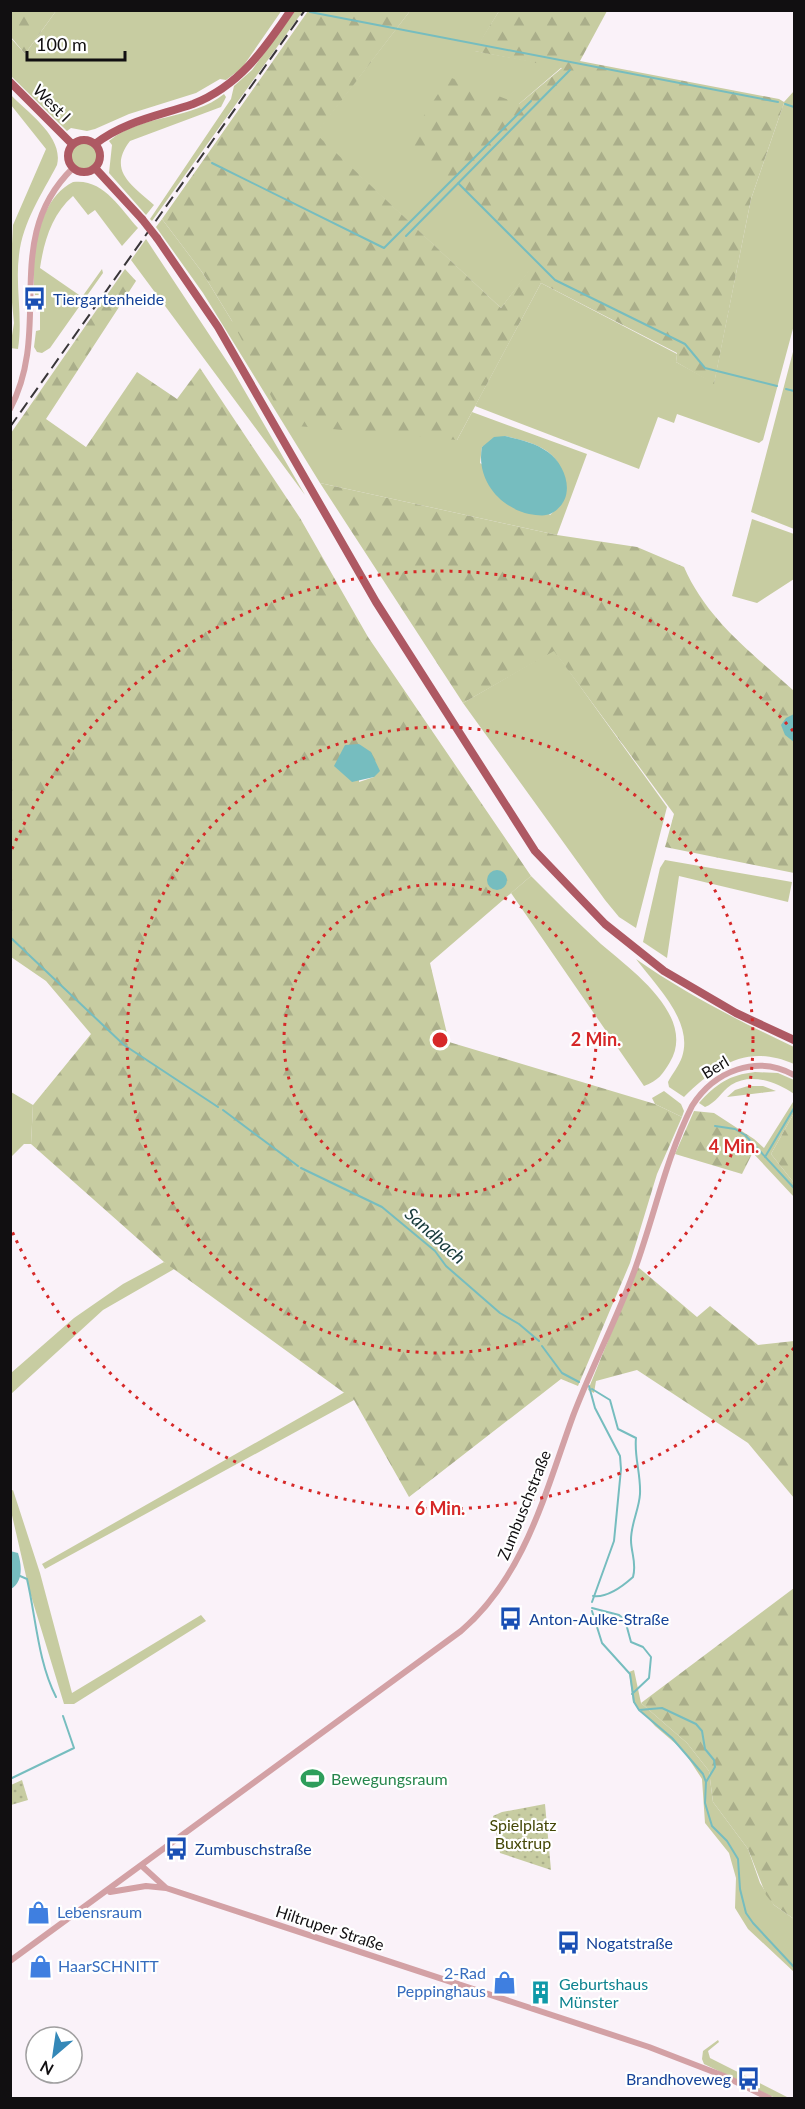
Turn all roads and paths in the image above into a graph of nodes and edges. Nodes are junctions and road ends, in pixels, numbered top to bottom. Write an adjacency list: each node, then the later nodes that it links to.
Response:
1 (291, 10): 4 (main road)
2 (10, 82): 3 (main road, West I)
3 (72, 144): 4 (main road); 5 (main road)
4 (96, 144): 6 (main road)
5 (73, 168): 6 (main road); 7 (street)
6 (95, 168): 8 (main road, bridge)
7 (10, 409)
8 (795, 1040)
9 (795, 1075): 10 (street, Berl)
10 (692, 1106): 11 (street, Zumbuschstraße)
11 (143, 1867): 12 (street, Hiltruper Straße); 13 (street)
12 (166, 1888): 13 (street); 15 (street, Hiltruper Straße)
13 (106, 1893): 14 (street)
14 (10, 1961)
15 (769, 2098)

